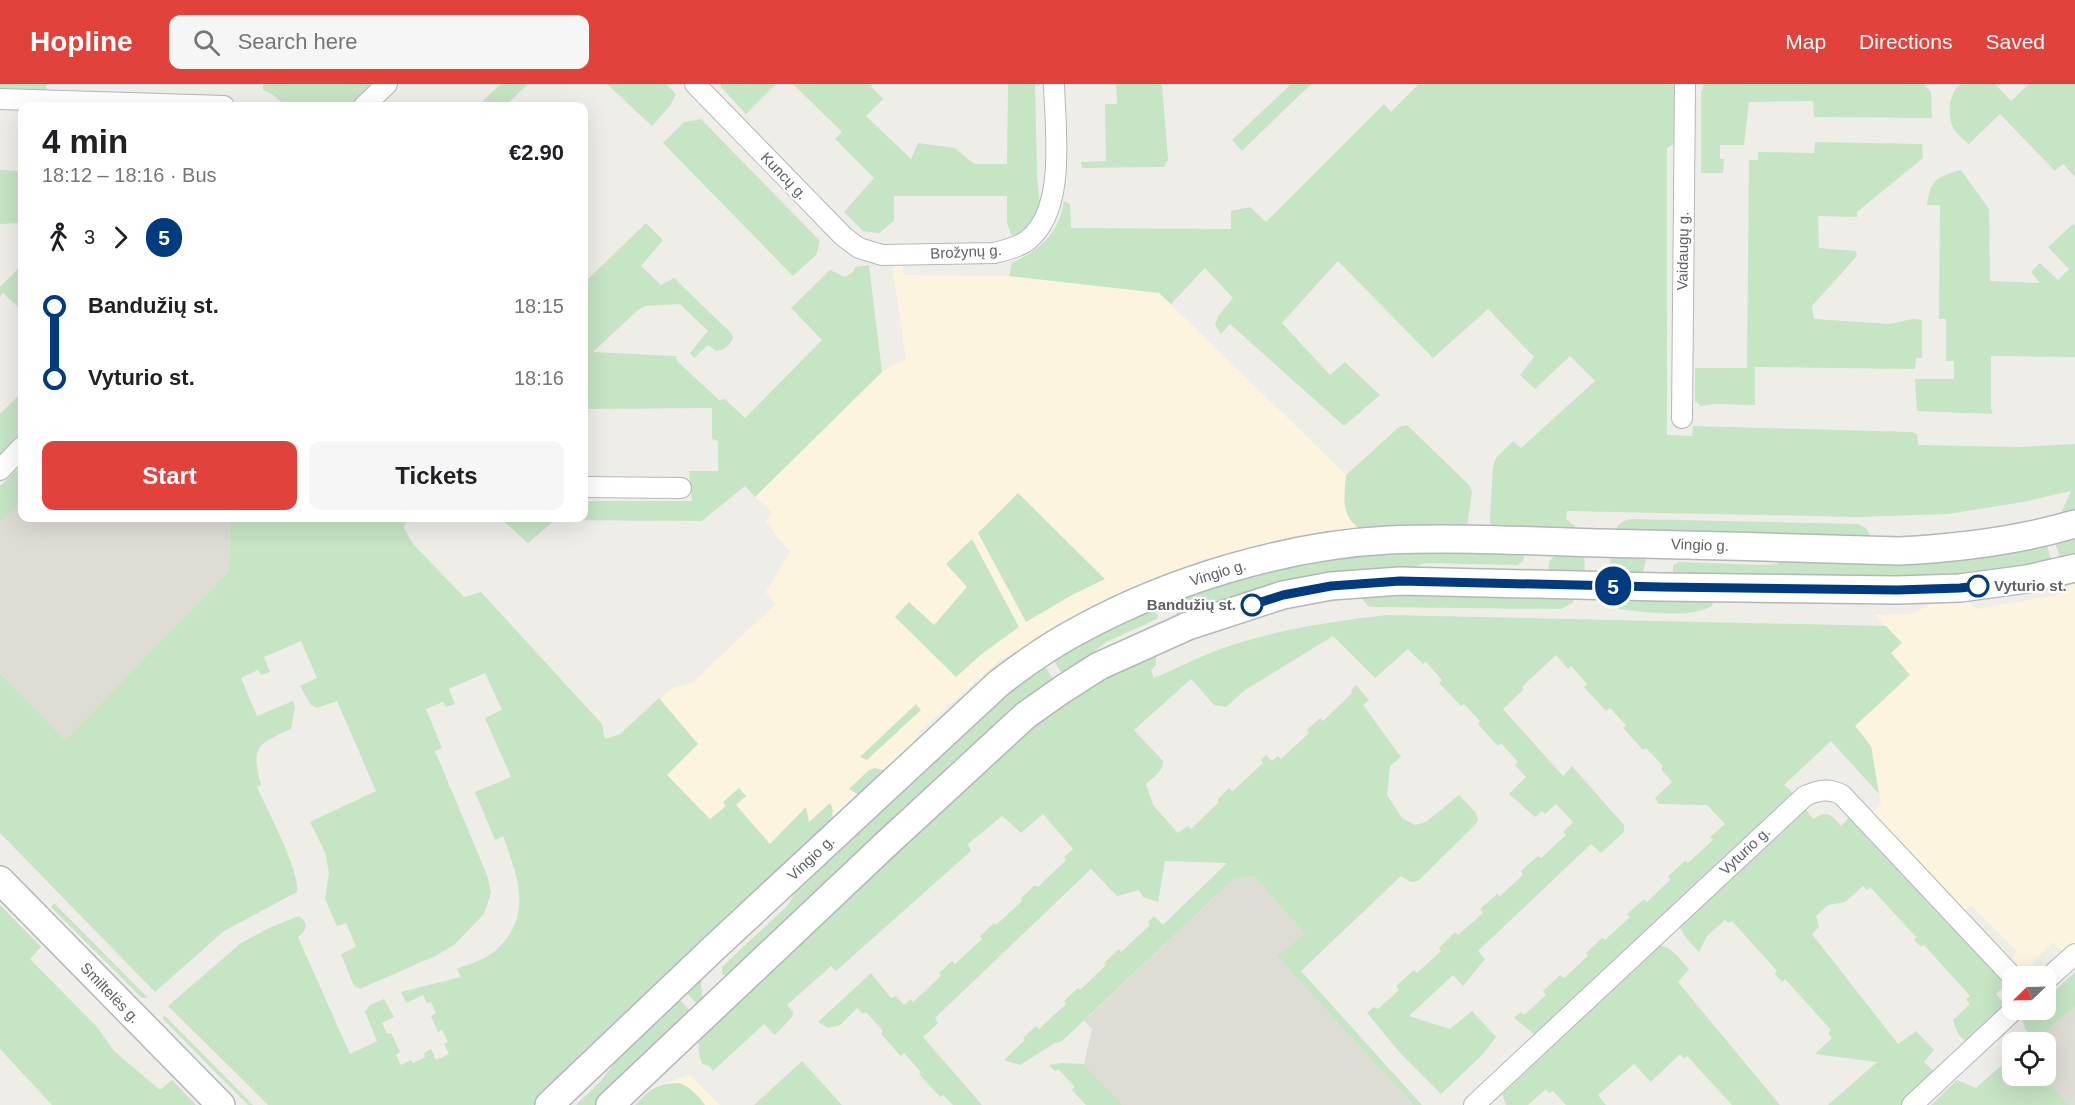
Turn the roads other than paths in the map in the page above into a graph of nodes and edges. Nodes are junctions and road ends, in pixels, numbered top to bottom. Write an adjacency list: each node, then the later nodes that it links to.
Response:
1 (387, 84): 7 (street)
2 (695, 84): 8 (street, Kuncų g.)
3 (1054, 84): 8 (street, Brožynų g.)
4 (1685, 84): 9 (street, Vaidaugų g.)
5 (0, 99): 6 (street)
6 (129, 102)
7 (368, 102)
8 (882, 255)
9 (1682, 418)
10 (18, 451): 11 (street)
11 (0, 470)
12 (588, 487): 13 (street)
13 (681, 488)
14 (2075, 524): 16 (main road, Vingio g.)
15 (1540, 541): 16 (main road, Vingio g.); 18 (main road); 20 (main road, Vingio g.)
16 (1662, 544): 19 (main road)
17 (2075, 568): 19 (main road)
18 (1539, 584): 19 (main road); 21 (main road)
19 (1662, 587)
20 (1150, 597): 21 (main road); 23 (main road, Vingio g.)
21 (1163, 636): 27 (main road)
22 (0, 880): 29 (main road, Smiltelės g.)
23 (715, 947): 27 (main road); 30 (main road, Vingio g.)
24 (2075, 954): 26 (street)
25 (2003, 966): 32 (street, Vyturio g.)
26 (2056, 971)
27 (732, 990): 31 (main road)
28 (2003, 1020): 33 (street)
29 (221, 1105)
30 (549, 1105)
31 (610, 1105)
32 (1474, 1105)
33 (1912, 1105)

